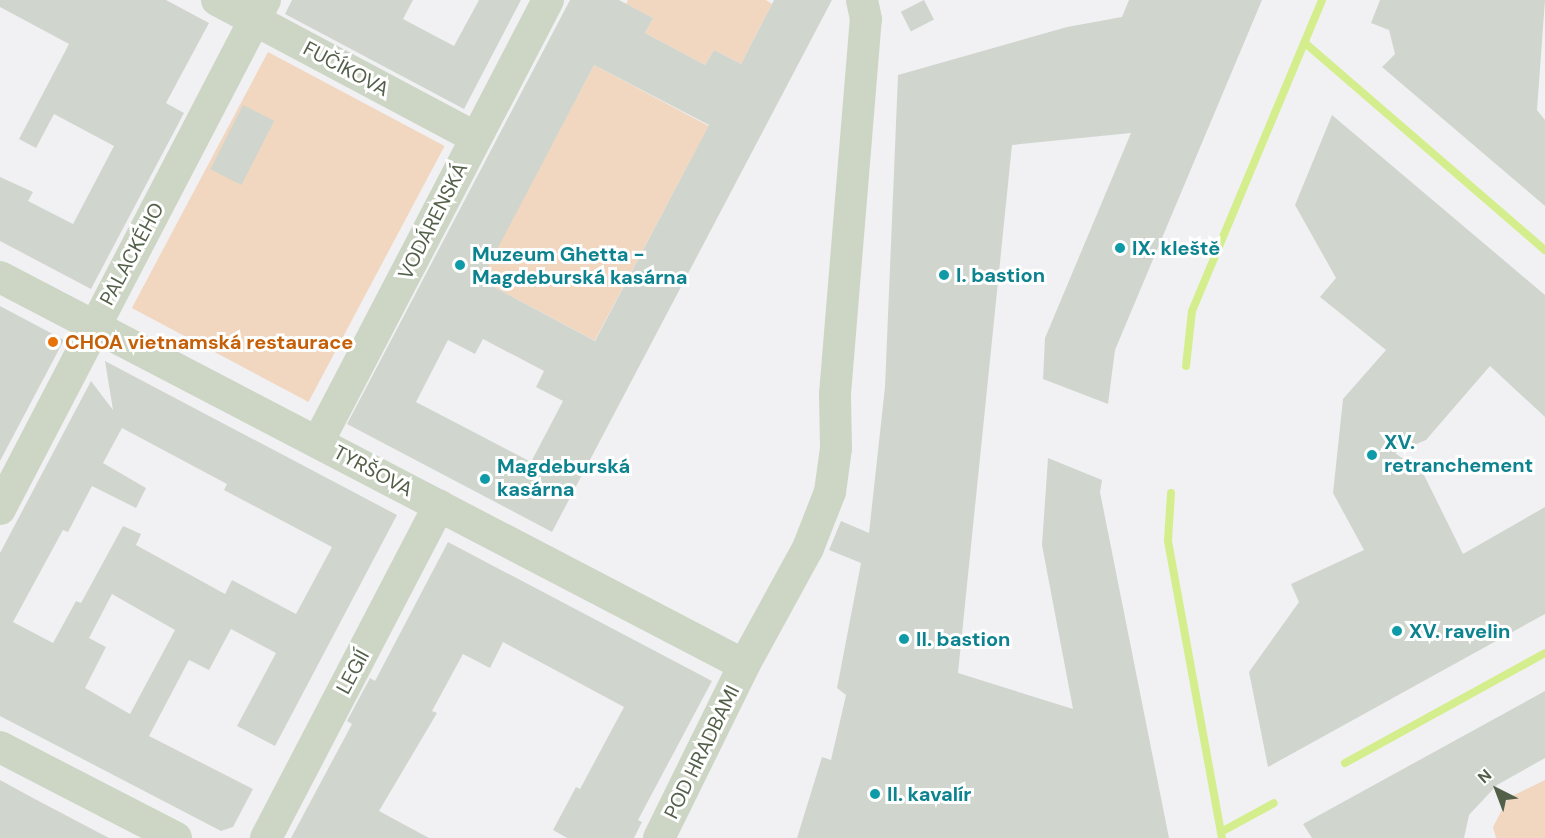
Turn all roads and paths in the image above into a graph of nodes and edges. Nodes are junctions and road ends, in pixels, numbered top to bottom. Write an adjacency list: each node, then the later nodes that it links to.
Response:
1 (217, 0): 4 (street, FUČÍKOVA)
2 (548, 0): 5 (street, VODÁRENSKÁ)
3 (862, 0): 11 (street, POD HRADBAMI)
4 (260, 10): 5 (street, FUČÍKOVA); 7 (street, PALACKÉHO)
5 (476, 138): 8 (street, VODÁRENSKÁ)
6 (0, 278): 7 (street, TYRŠOVA)
7 (94, 327): 8 (street, TYRŠOVA); 10 (street, PALACKÉHO)
8 (318, 442): 9 (street, TYRŠOVA)
9 (439, 506): 11 (street, TYRŠOVA); 14 (street, LEGIÍ)
10 (0, 509)
11 (744, 665): 15 (street, POD HRADBAMI)
12 (0, 747): 13 (street)
13 (176, 838)
14 (266, 838)
15 (659, 838)

